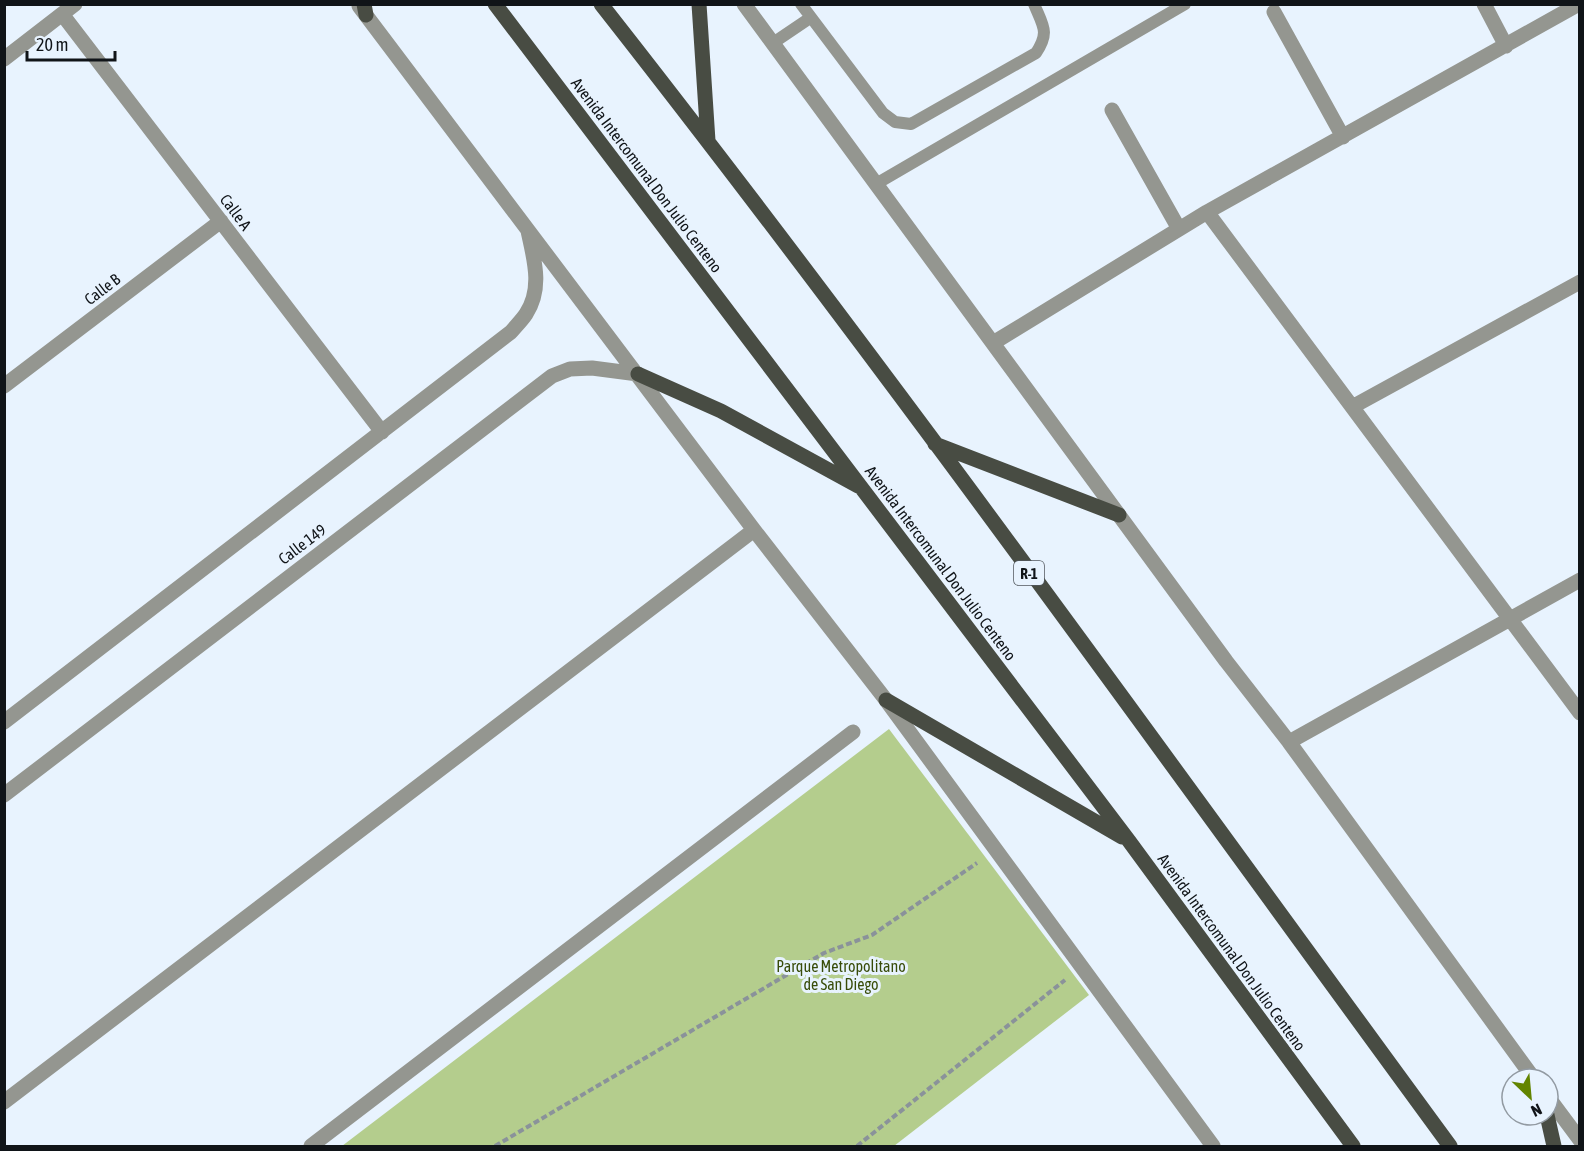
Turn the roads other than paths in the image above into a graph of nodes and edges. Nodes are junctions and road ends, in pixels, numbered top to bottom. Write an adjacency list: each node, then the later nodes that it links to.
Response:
1 (75, 4): 13 (street)
2 (495, 4): 33 (main road, Avenida Intercomunal Don Julio Centeno)
3 (601, 4): 20 (main road, R-1)
4 (699, 4): 20 (main road)
5 (744, 4): 15 (street)
6 (801, 4): 14 (lane)
7 (1034, 4): 14 (lane)
8 (1185, 4): 21 (lane)
9 (1484, 4): 16 (street)
10 (1579, 4): 16 (street)
11 (363, 8): 24 (street)
12 (1274, 12): 19 (street)
13 (62, 14): 17 (street); 23 (street, Calle A)
14 (810, 18): 15 (lane)
15 (772, 43): 21 (street)
16 (1506, 46): 19 (street)
17 (4, 59)
18 (1112, 110): 25 (street)
19 (1343, 137): 22 (street)
20 (708, 141): 32 (main road, R-1)
21 (876, 184): 27 (street)
22 (1207, 212): 25 (street); 30 (street)
23 (221, 221): 29 (street, Calle B); 31 (street, Calle A)
24 (528, 228): 28 (street); 31 (street)
25 (1179, 229): 27 (street)
26 (1580, 282): 30 (street)
27 (993, 343): 34 (street)
28 (638, 374): 33 (main road); 35 (street); 43 (street, Calle 149)
29 (4, 386)
30 (1352, 407): 37 (street)
31 (382, 432): 40 (street)
32 (934, 444): 34 (main road); 53 (main road, R-1)
33 (863, 489): 44 (main road, Avenida Intercomunal Don Julio Centeno)
34 (1119, 515): 42 (street)
35 (754, 530): 38 (street); 46 (street)
36 (1580, 580): 37 (street)
37 (1510, 619): 39 (street); 42 (street)
38 (886, 700): 44 (main road); 51 (street)
39 (1580, 713)
40 (4, 722)
41 (853, 732): 50 (street)
42 (1289, 742): 45 (street)
43 (4, 795)
44 (1129, 841): 52 (main road, Avenida Intercomunal Don Julio Centeno)
45 (1525, 1067)
46 (4, 1102)
47 (1560, 1113): 49 (street)
48 (1550, 1127): 54 (main road)
49 (1580, 1140)
50 (311, 1146)
51 (1213, 1146)
52 (1353, 1146)
53 (1450, 1146)
54 (1554, 1146)

